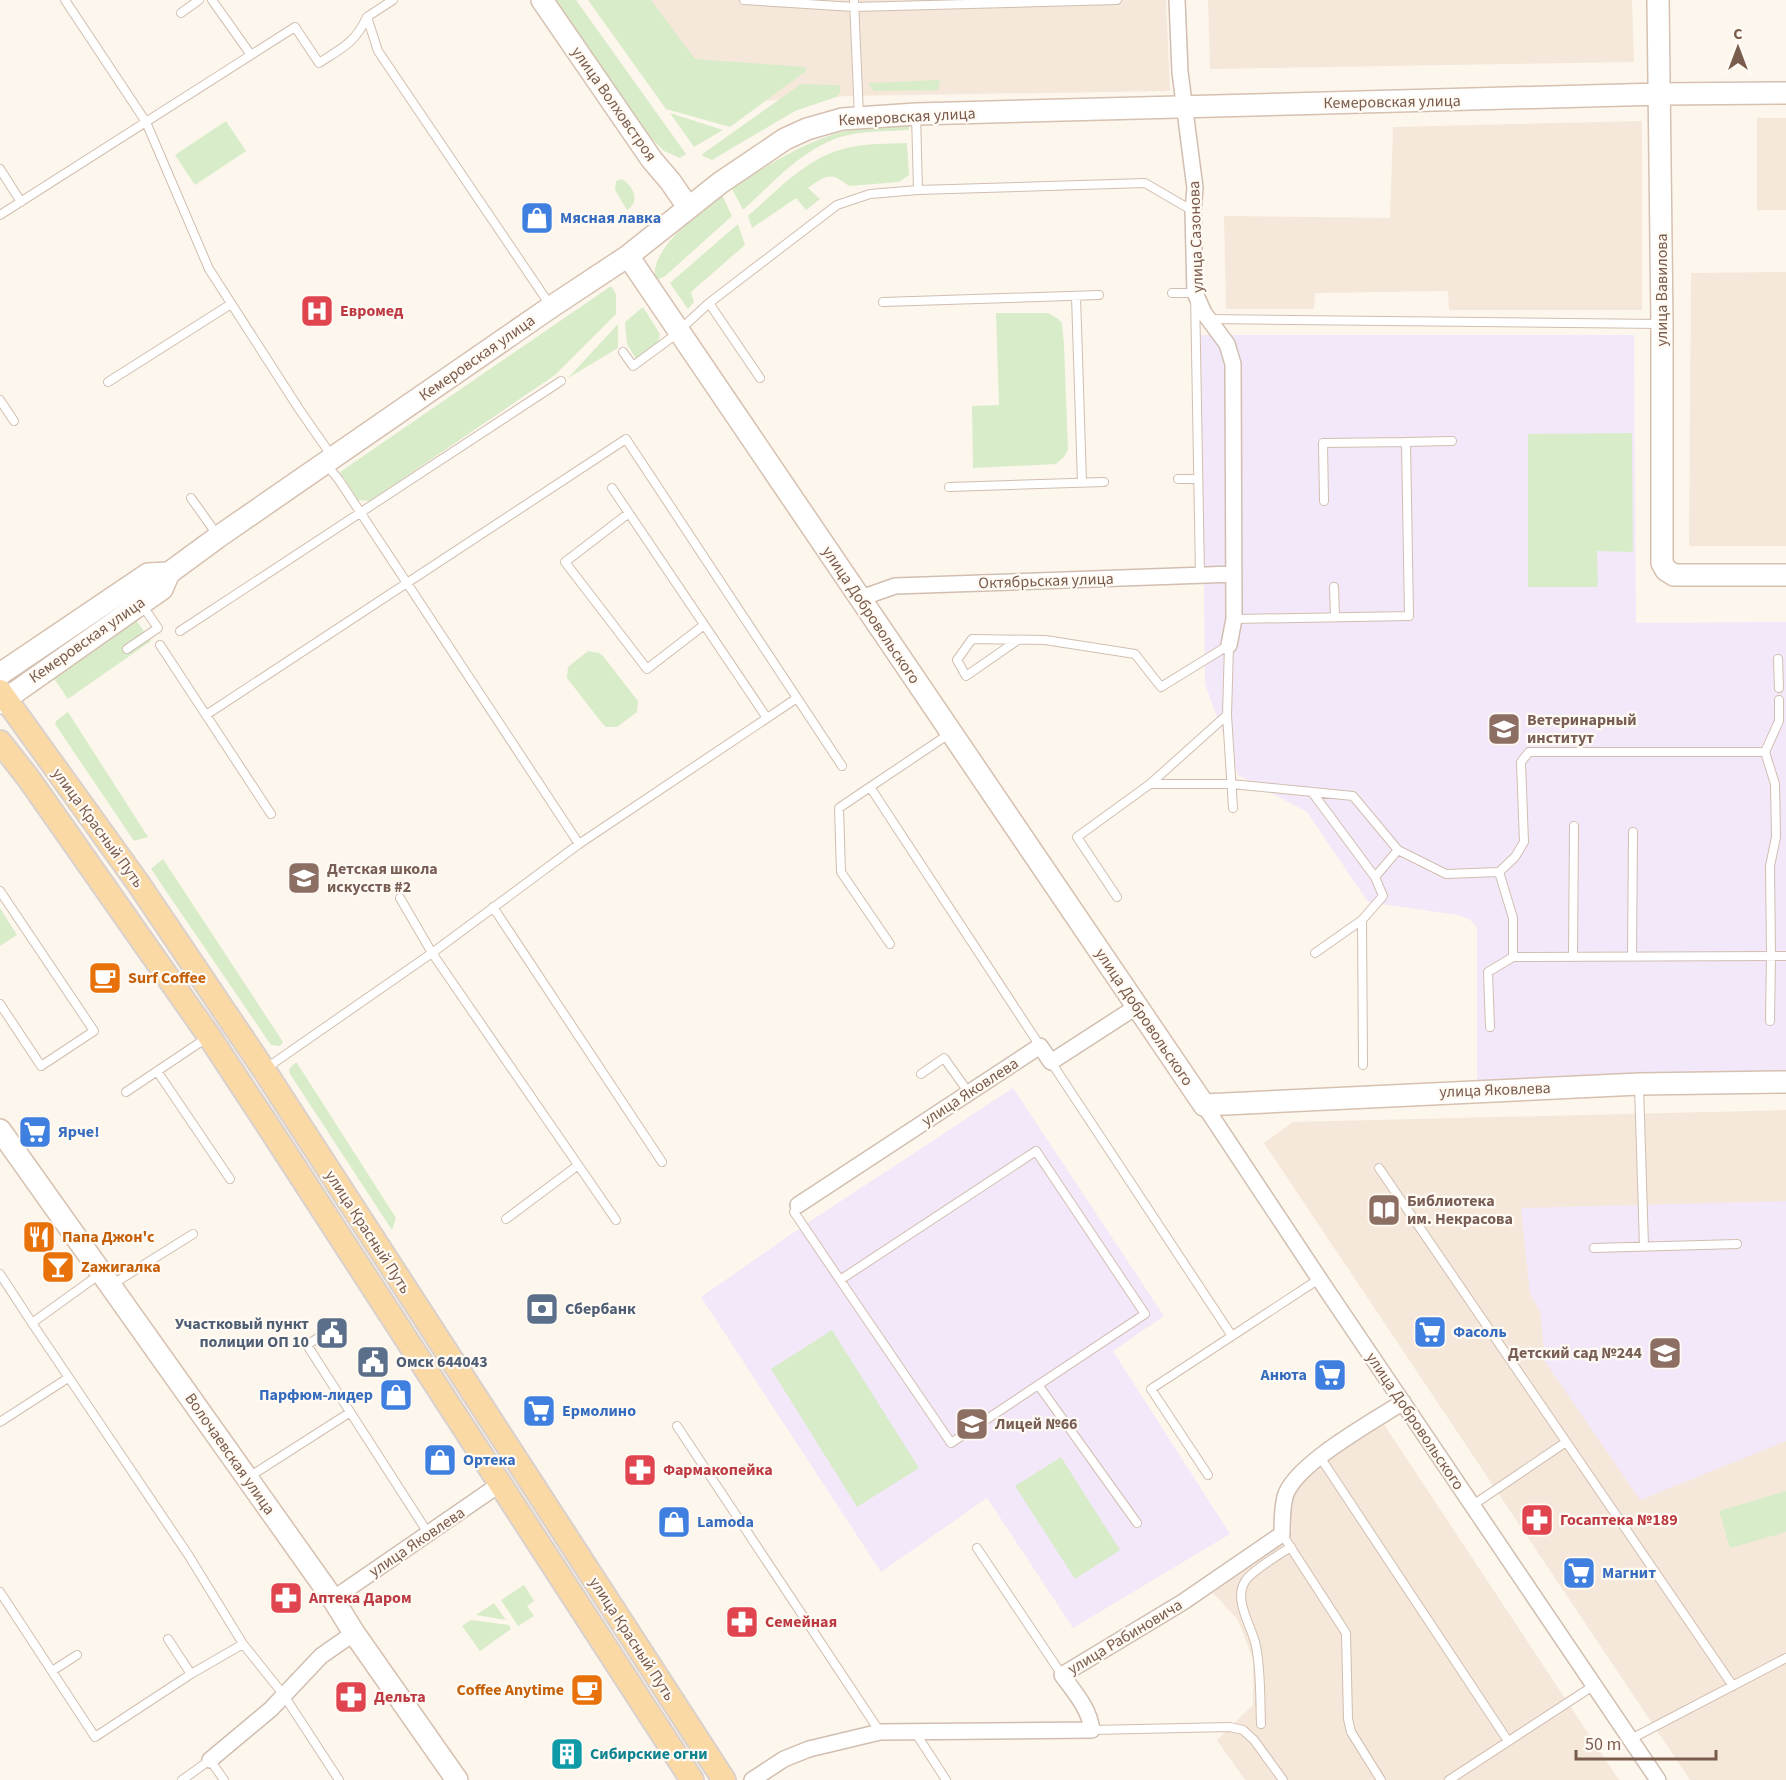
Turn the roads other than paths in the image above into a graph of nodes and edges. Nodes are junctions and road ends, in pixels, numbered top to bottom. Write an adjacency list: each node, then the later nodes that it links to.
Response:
1 (65, 0): 19 (lane)
2 (199, 0): 11 (lane)
3 (212, 0): 13 (lane)
4 (393, 0): 12 (lane)
5 (542, 0): 23 (street, улица Волховстроя)
6 (744, 0): 10 (lane)
7 (1116, 0): 10 (lane)
8 (1177, 0): 16 (street, улица Сазонова)
9 (1658, 0): 15 (street, улица Вавилова)
10 (854, 4): 18 (lane)
11 (181, 13)
12 (367, 17): 13 (lane); 34 (lane)
13 (251, 55): 19 (lane)
14 (1786, 93): 15 (street, Кемеровская улица)
15 (1660, 94): 16 (street, Кемеровская улица); 36 (street, улица Вавилова)
16 (1184, 107): 17 (street, Кемеровская улица); 24 (street, улица Сазонова)
17 (916, 114): 18 (street, Кемеровская улица); 21 (lane)
18 (859, 117): 23 (street, Кемеровская улица)
19 (146, 122): 22 (lane); 33 (lane)
20 (0, 169): 22 (lane)
21 (918, 190): 24 (lane); 32 (lane)
22 (21, 202): 25 (lane)
23 (688, 207): 26 (street, Кемеровская улица)
24 (1193, 211): 28 (street, улица Сазонова)
25 (0, 215)
26 (628, 256): 34 (street, Кемеровская улица); 37 (street, улица Добровольского)
27 (1172, 293): 28 (lane)
28 (1195, 293): 35 (street, улица Сазонова); 48 (lane)
29 (1076, 296): 30 (lane); 31 (lane); 49 (lane)
30 (1099, 296)
31 (883, 302)
32 (709, 303): 37 (lane); 39 (lane)
33 (231, 304): 41 (lane); 46 (lane)
34 (551, 307): 46 (street, Кемеровская улица)
35 (1210, 319): 36 (lane); 59 (street, улица Сазонова)
36 (1662, 324): 60 (street, улица Вавилова)
37 (679, 330): 38 (lane); 64 (street, улица Добровольского)
38 (623, 352)
39 (760, 378)
40 (561, 381): 55 (lane)
41 (108, 382)
42 (0, 400): 43 (lane)
43 (14, 421)
44 (1452, 441): 45 (lane)
45 (1406, 442): 54 (lane); 66 (lane)
46 (329, 460): 55 (lane); 57 (street, Кемеровская улица)
47 (1178, 479): 48 (lane)
48 (1197, 479): 61 (lane)
49 (1082, 482): 50 (lane); 51 (lane)
50 (1104, 482)
51 (949, 487)
52 (612, 488): 56 (lane)
53 (191, 498): 57 (lane)
54 (1324, 501)
55 (361, 512): 62 (lane); 69 (lane)
56 (629, 513): 68 (lane); 68 (lane)
57 (219, 537): 58 (street, Кемеровская улица)
58 (169, 573): 65 (street, Кемеровская улица); 75 (street, Кемеровская улица)
59 (1234, 574): 61 (street, Октябрьская улица); 67 (street, улица Сазонова)
60 (1786, 575)
61 (1200, 576): 64 (street, Октябрьская улица)
62 (407, 583): 78 (lane); 80 (lane); 95 (lane)
63 (1334, 587): 66 (lane)
64 (861, 598): 83 (street, улица Добровольского)
65 (141, 603): 73 (lane); 77 (street, Кемеровская улица)
66 (1335, 617): 67 (lane)
67 (1234, 619): 72 (street, улица Сазонова)
68 (704, 625): 82 (lane)
69 (180, 631)
70 (1018, 640): 70 (lane); 72 (lane)
71 (159, 645): 80 (lane)
72 (1229, 645): 81 (lane)
73 (127, 648)
74 (1778, 659): 76 (lane)
75 (0, 674)
76 (1779, 688)
77 (2, 698): 120 (main road, улица Красный Путь)
78 (797, 698): 82 (lane); 86 (lane)
79 (1779, 700): 85 (lane)
80 (206, 715): 92 (lane)
81 (1227, 715): 87 (lane); 88 (lane)
82 (767, 718): 95 (lane)
83 (951, 733): 89 (lane); 113 (street, улица Добровольского)
84 (0, 742): 116 (main road, улица Красный Путь)
85 (1765, 752): 97 (lane); 107 (lane)
86 (842, 766)
87 (1150, 784): 88 (lane); 100 (lane)
88 (1231, 784): 90 (lane); 91 (lane)
89 (870, 788): 104 (lane); 117 (lane)
90 (1312, 792): 96 (lane); 98 (lane)
91 (1233, 808)
92 (271, 814)
93 (1574, 826): 110 (lane)
94 (1633, 832): 111 (lane)
95 (579, 844): 102 (lane)
96 (1398, 850): 97 (lane); 98 (lane)
97 (1499, 872): 109 (lane)
98 (1375, 877): 103 (lane)
99 (0, 891): 112 (lane)
100 (1117, 897)
101 (400, 898): 105 (lane)
102 (493, 907): 105 (lane); 129 (lane)
103 (1362, 920): 106 (lane); 119 (lane)
104 (890, 944)
105 (432, 953): 120 (lane); 130 (lane)
106 (1315, 953)
107 (1772, 956): 108 (lane); 111 (lane); 114 (lane)
108 (1786, 956)
109 (1514, 957): 110 (lane); 115 (lane)
110 (1573, 957): 111 (lane)
111 (1632, 957)
112 (0, 1004)
113 (1136, 1006): 118 (street); 127 (street, улица Добровольского)
114 (1770, 1021)
115 (1490, 1027)
116 (209, 1036): 121 (lane); 158 (main road, улица Красный Путь)
117 (1040, 1046): 118 (street); 126 (street, улица Яковлева)
118 (1051, 1062): 146 (lane)
119 (1363, 1065)
120 (264, 1070): 155 (main road, улица Красный Путь)
121 (157, 1071): 125 (lane); 132 (lane)
122 (921, 1074): 126 (lane)
123 (1786, 1082): 124 (street, улица Яковлева)
124 (1640, 1084): 127 (street, улица Яковлева); 138 (lane)
125 (126, 1092)
126 (969, 1093): 133 (street, улица Яковлева)
127 (1204, 1105): 142 (street, улица Добровольского)
128 (3, 1140): 141 (street, Волочаевская улица)
129 (662, 1162)
130 (577, 1166): 134 (lane); 135 (lane)
131 (1379, 1168): 153 (lane)
132 (230, 1179)
133 (798, 1204): 143 (lane)
134 (507, 1219)
135 (616, 1220)
136 (193, 1234): 141 (lane)
137 (1737, 1244): 138 (lane)
138 (1644, 1247): 139 (lane)
139 (1594, 1248)
140 (0, 1274): 144 (lane)
141 (106, 1279): 144 (lane); 157 (street, Волочаевская улица)
142 (1319, 1279): 146 (lane); 149 (street, улица Добровольского)
143 (840, 1280): 148 (lane); 148 (lane)
144 (32, 1323): 147 (lane)
145 (321, 1336): 150 (lane)
146 (1232, 1336): 156 (lane)
147 (68, 1378): 151 (lane); 168 (lane)
148 (1039, 1386): 160 (lane)
149 (1402, 1402): 154 (street); 159 (street, улица Добровольского)
150 (349, 1413): 157 (lane); 161 (lane)
151 (0, 1422)
152 (677, 1426): 179 (lane)
153 (1566, 1442): 159 (lane); 175 (lane)
154 (1320, 1457): 162 (street); 182 (lane)
155 (520, 1466): 158 (main road); 189 (main road, улица Красный Путь)
156 (1208, 1475)
157 (247, 1479): 165 (street, Волочаевская улица)
158 (500, 1484): 161 (street, улица Яковлева); 188 (main road, улица Красный Путь)
159 (1473, 1505): 174 (street, улица Добровольского)
160 (1137, 1523)
161 (428, 1533): 165 (street, улица Яковлева)
162 (1287, 1540): 173 (street, улица Рабиновича); 177 (lane); 193 (lane)
163 (977, 1548): 173 (lane)
164 (0, 1592): 171 (lane)
165 (333, 1599): 166 (street, Волочаевская улица)
166 (354, 1633): 176 (street); 187 (street, Волочаевская улица)
167 (168, 1639): 172 (lane)
168 (243, 1644): 172 (lane); 176 (lane)
169 (77, 1655): 171 (lane)
170 (1786, 1658): 175 (lane)
171 (52, 1671): 172 (lane)
172 (191, 1674)
173 (1062, 1675): 178 (street, улица Рабиновича)
174 (1593, 1686): 181 (street, улица Добровольского); 182 (lane)
175 (1732, 1686): 181 (lane)
176 (283, 1694): 183 (street); 186 (lane)
177 (1261, 1724)
178 (1092, 1730): 180 (street); 192 (lane)
179 (880, 1732): 180 (street); 190 (street)
180 (915, 1732): 191 (lane)
181 (1629, 1740): 195 (street, улица Добровольского)
182 (1508, 1741): 194 (lane)
183 (210, 1760): 184 (lane); 185 (lane)
184 (182, 1780)
185 (224, 1780)
186 (339, 1780)
187 (457, 1780)
188 (692, 1780)
189 (724, 1780)
190 (752, 1780)
191 (946, 1780)
192 (1283, 1780)
193 (1381, 1780)
194 (1449, 1780)
195 (1658, 1780)

